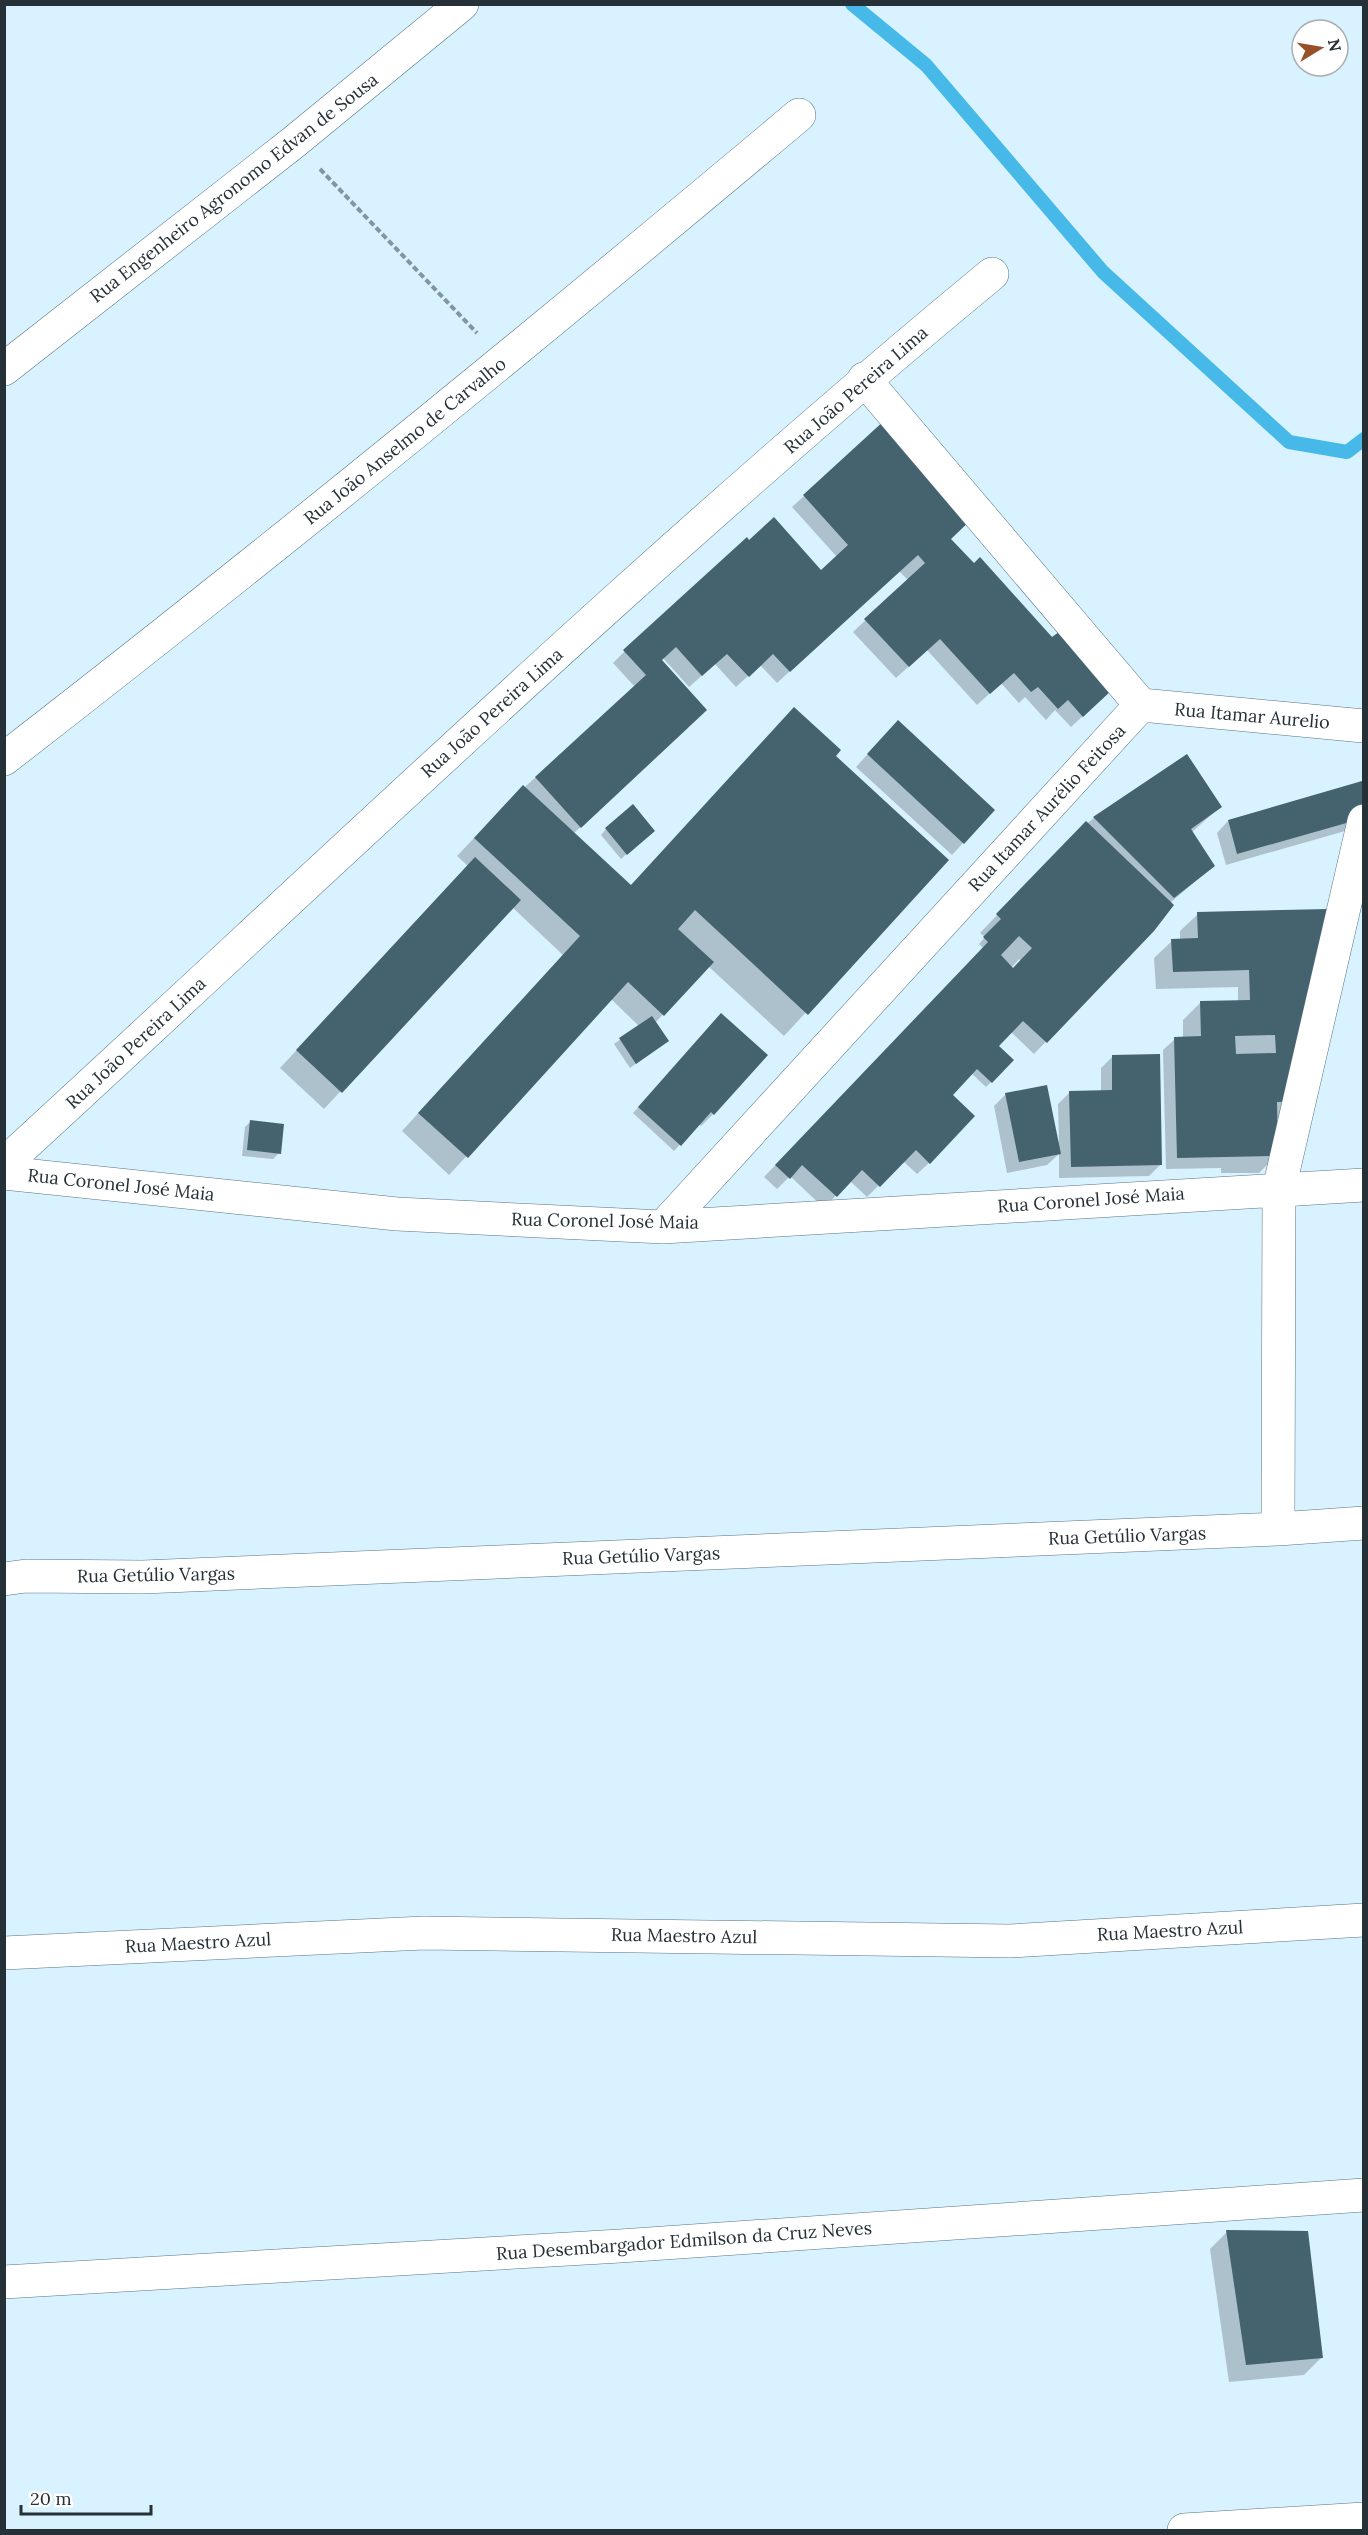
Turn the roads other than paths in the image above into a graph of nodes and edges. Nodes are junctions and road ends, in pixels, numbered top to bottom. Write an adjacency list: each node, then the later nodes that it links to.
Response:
1 (462, 4): 4 (street, Rua Engenheiro Agronomo Edvan de Sousa)
2 (799, 115): 8 (street, Rua João Anselmo de Carvalho)
3 (992, 274): 5 (street, Rua João Pereira Lima)
4 (4, 369)
5 (864, 379): 6 (street); 10 (street, Rua João Pereira Lima)
6 (1141, 705): 7 (street, Rua Itamar Aurelio); 14 (street, Rua Itamar Aurélio Feitosa)
7 (1364, 726)
8 (4, 759)
9 (1364, 821): 13 (street)
10 (4, 1164)
11 (4, 1173): 14 (street, Rua Coronel José Maia)
12 (1364, 1185): 13 (street, Rua Coronel José Maia)
13 (1280, 1189): 14 (street, Rua Coronel José Maia); 16 (street)
14 (663, 1227)
15 (1364, 1523): 16 (street, Rua Getúlio Vargas)
16 (1278, 1529): 17 (street, Rua Getúlio Vargas)
17 (4, 1579)
18 (1364, 1920): 19 (street, Rua Maestro Azul)
19 (4, 1953)
20 (1364, 2195): 21 (street, Rua Desembargador Edmilson da Cruz Neves)
21 (4, 2282)
22 (1364, 2519): 23 (street)
23 (1184, 2530)

